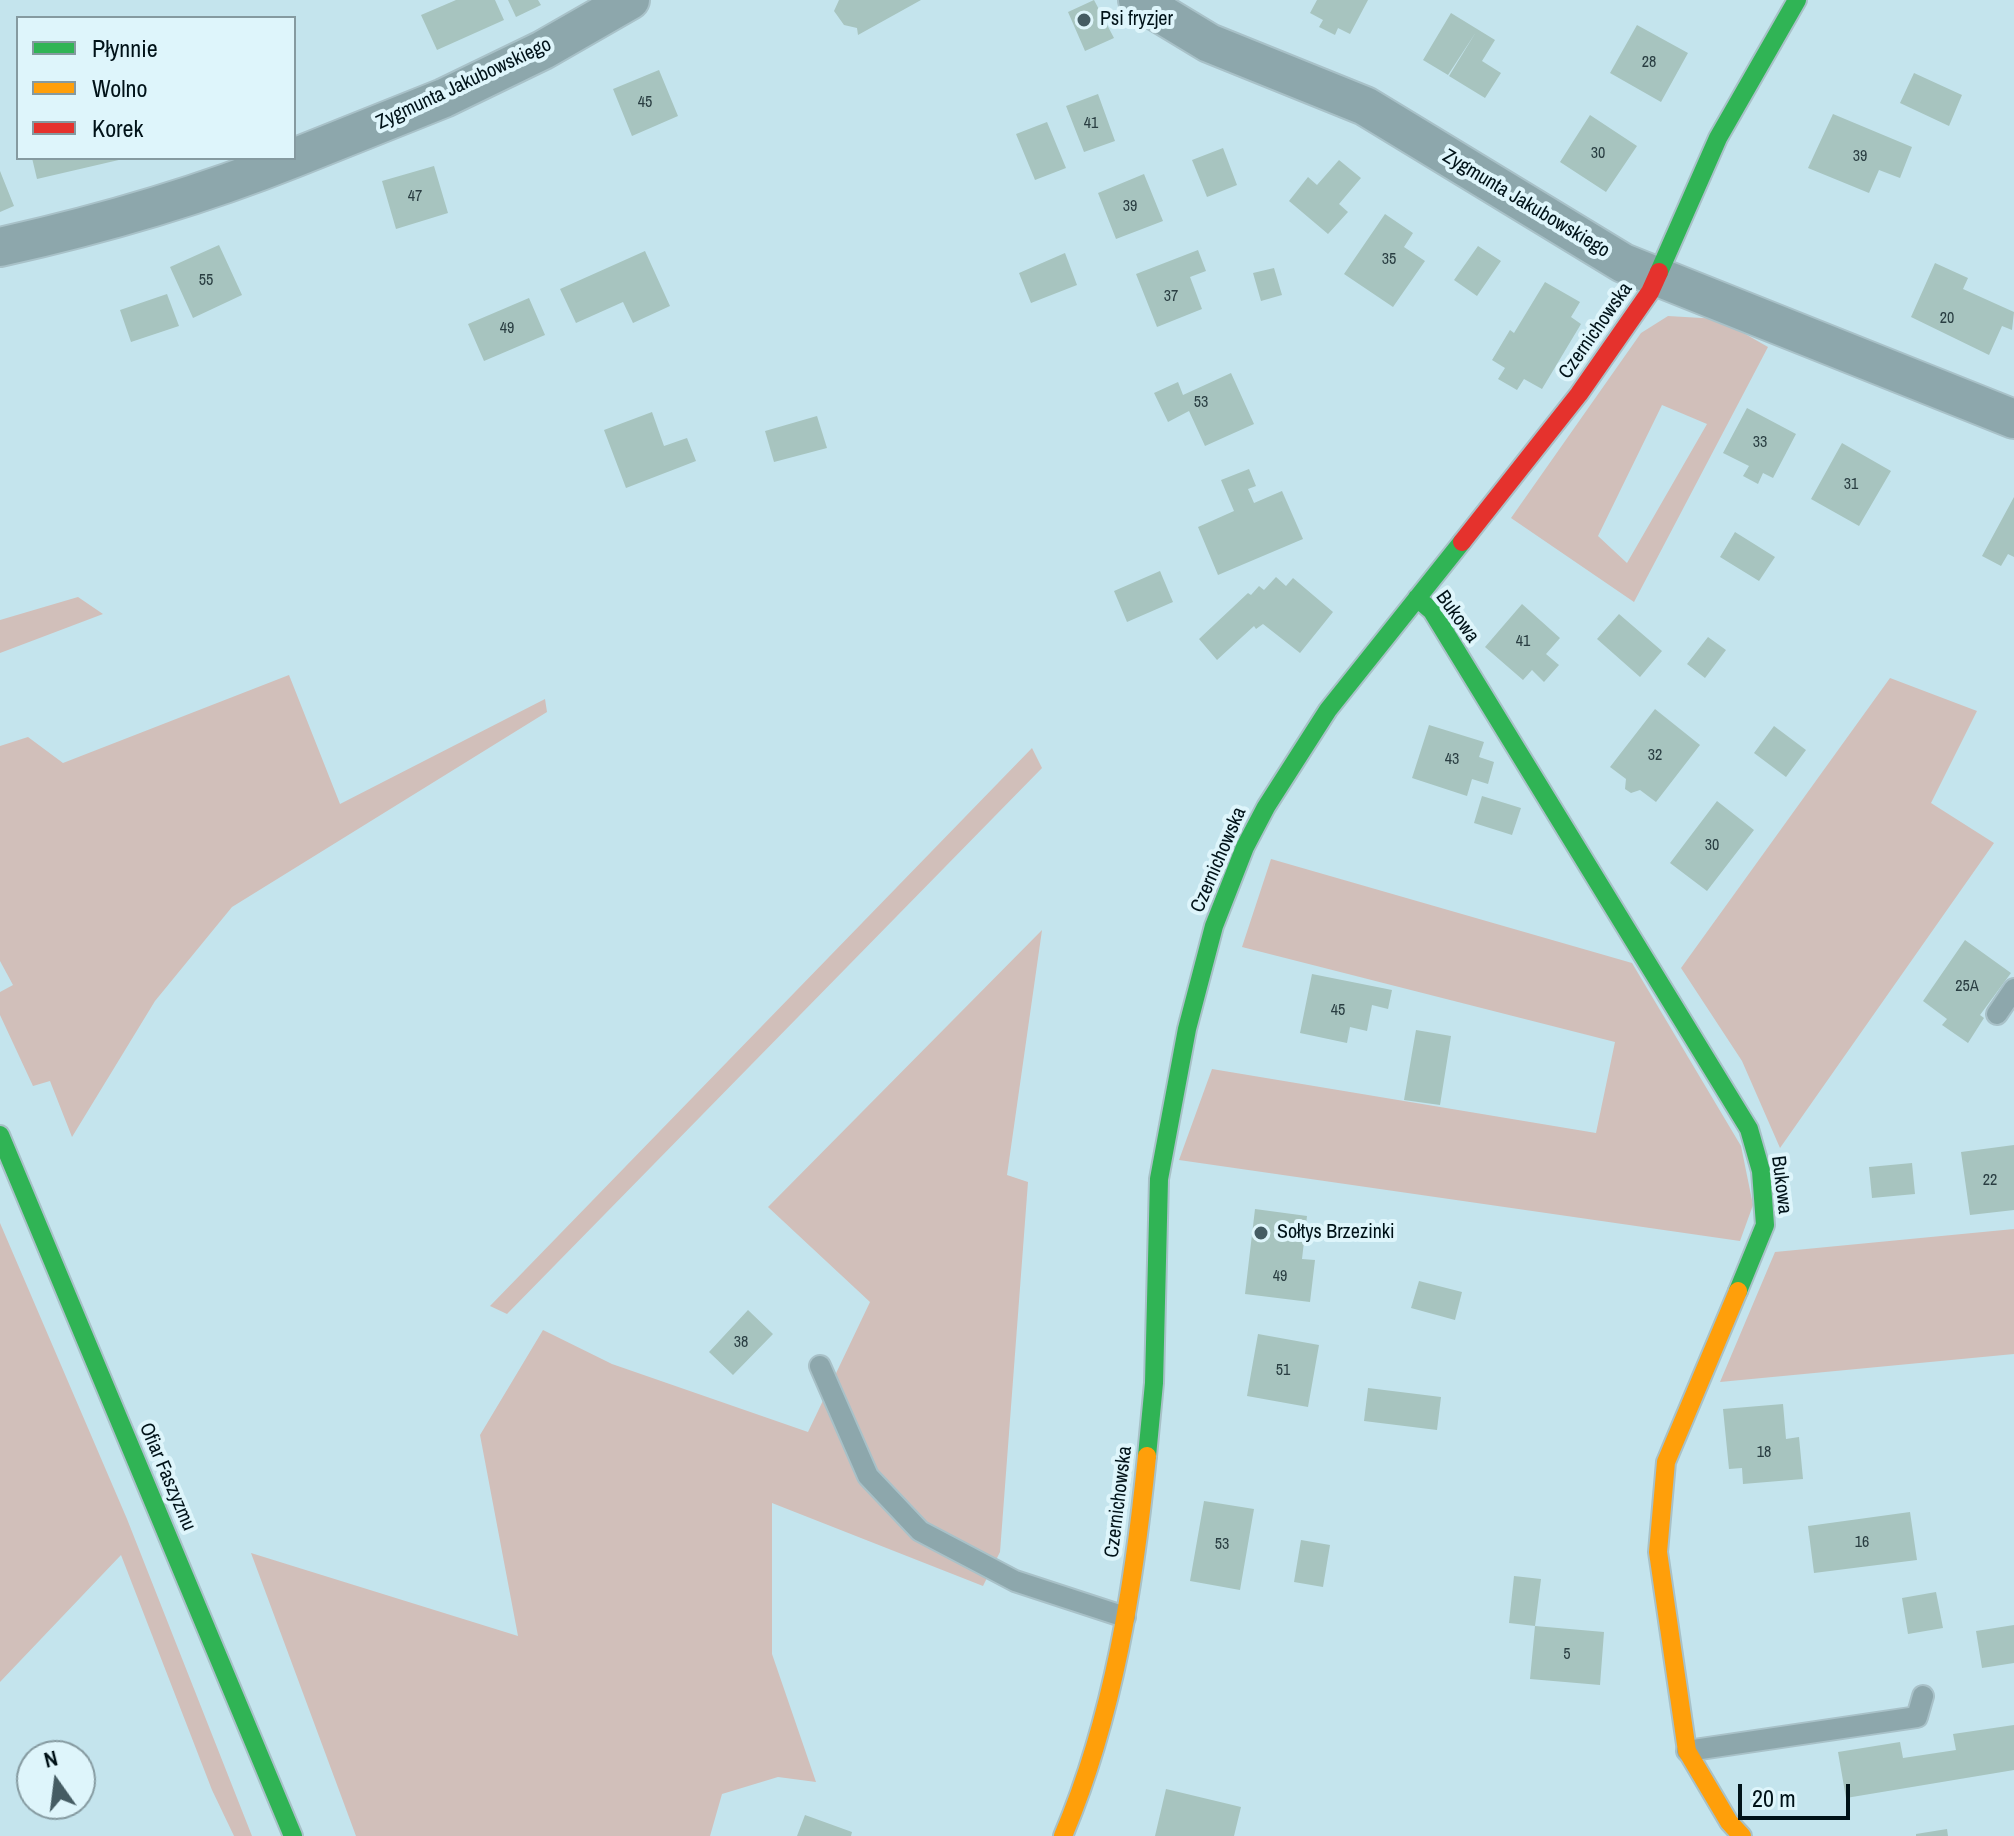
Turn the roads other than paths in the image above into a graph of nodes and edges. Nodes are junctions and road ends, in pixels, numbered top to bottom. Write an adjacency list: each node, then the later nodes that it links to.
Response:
1 (630, 0): 4 (street, Zygmunta Jakubowskiego)
2 (1138, 0): 7 (street, Zygmunta Jakubowskiego)
3 (1797, 0): 7 (street, Czernichowska)
4 (296, 157)
5 (289, 160): 6 (street, Zygmunta Jakubowskiego)
6 (0, 247)
7 (1660, 277): 8 (street, Zygmunta Jakubowskiego); 9 (street, Czernichowska)
8 (2014, 419)
9 (1417, 598): 14 (street, Czernichowska); 16 (street, Bukowa)
10 (2014, 989): 11 (lane)
11 (1997, 1014)
12 (0, 1135): 18 (street, Ofiar Faszyzmu)
13 (820, 1366): 14 (lane)
14 (1125, 1617): 19 (street, Czernichowska)
15 (1923, 1696): 16 (lane)
16 (1687, 1751): 17 (street, Bukowa)
17 (1724, 1813): 20 (lane); 21 (street, Bukowa)
18 (293, 1836)
19 (1063, 1836)
20 (1723, 1836)
21 (1742, 1836)

